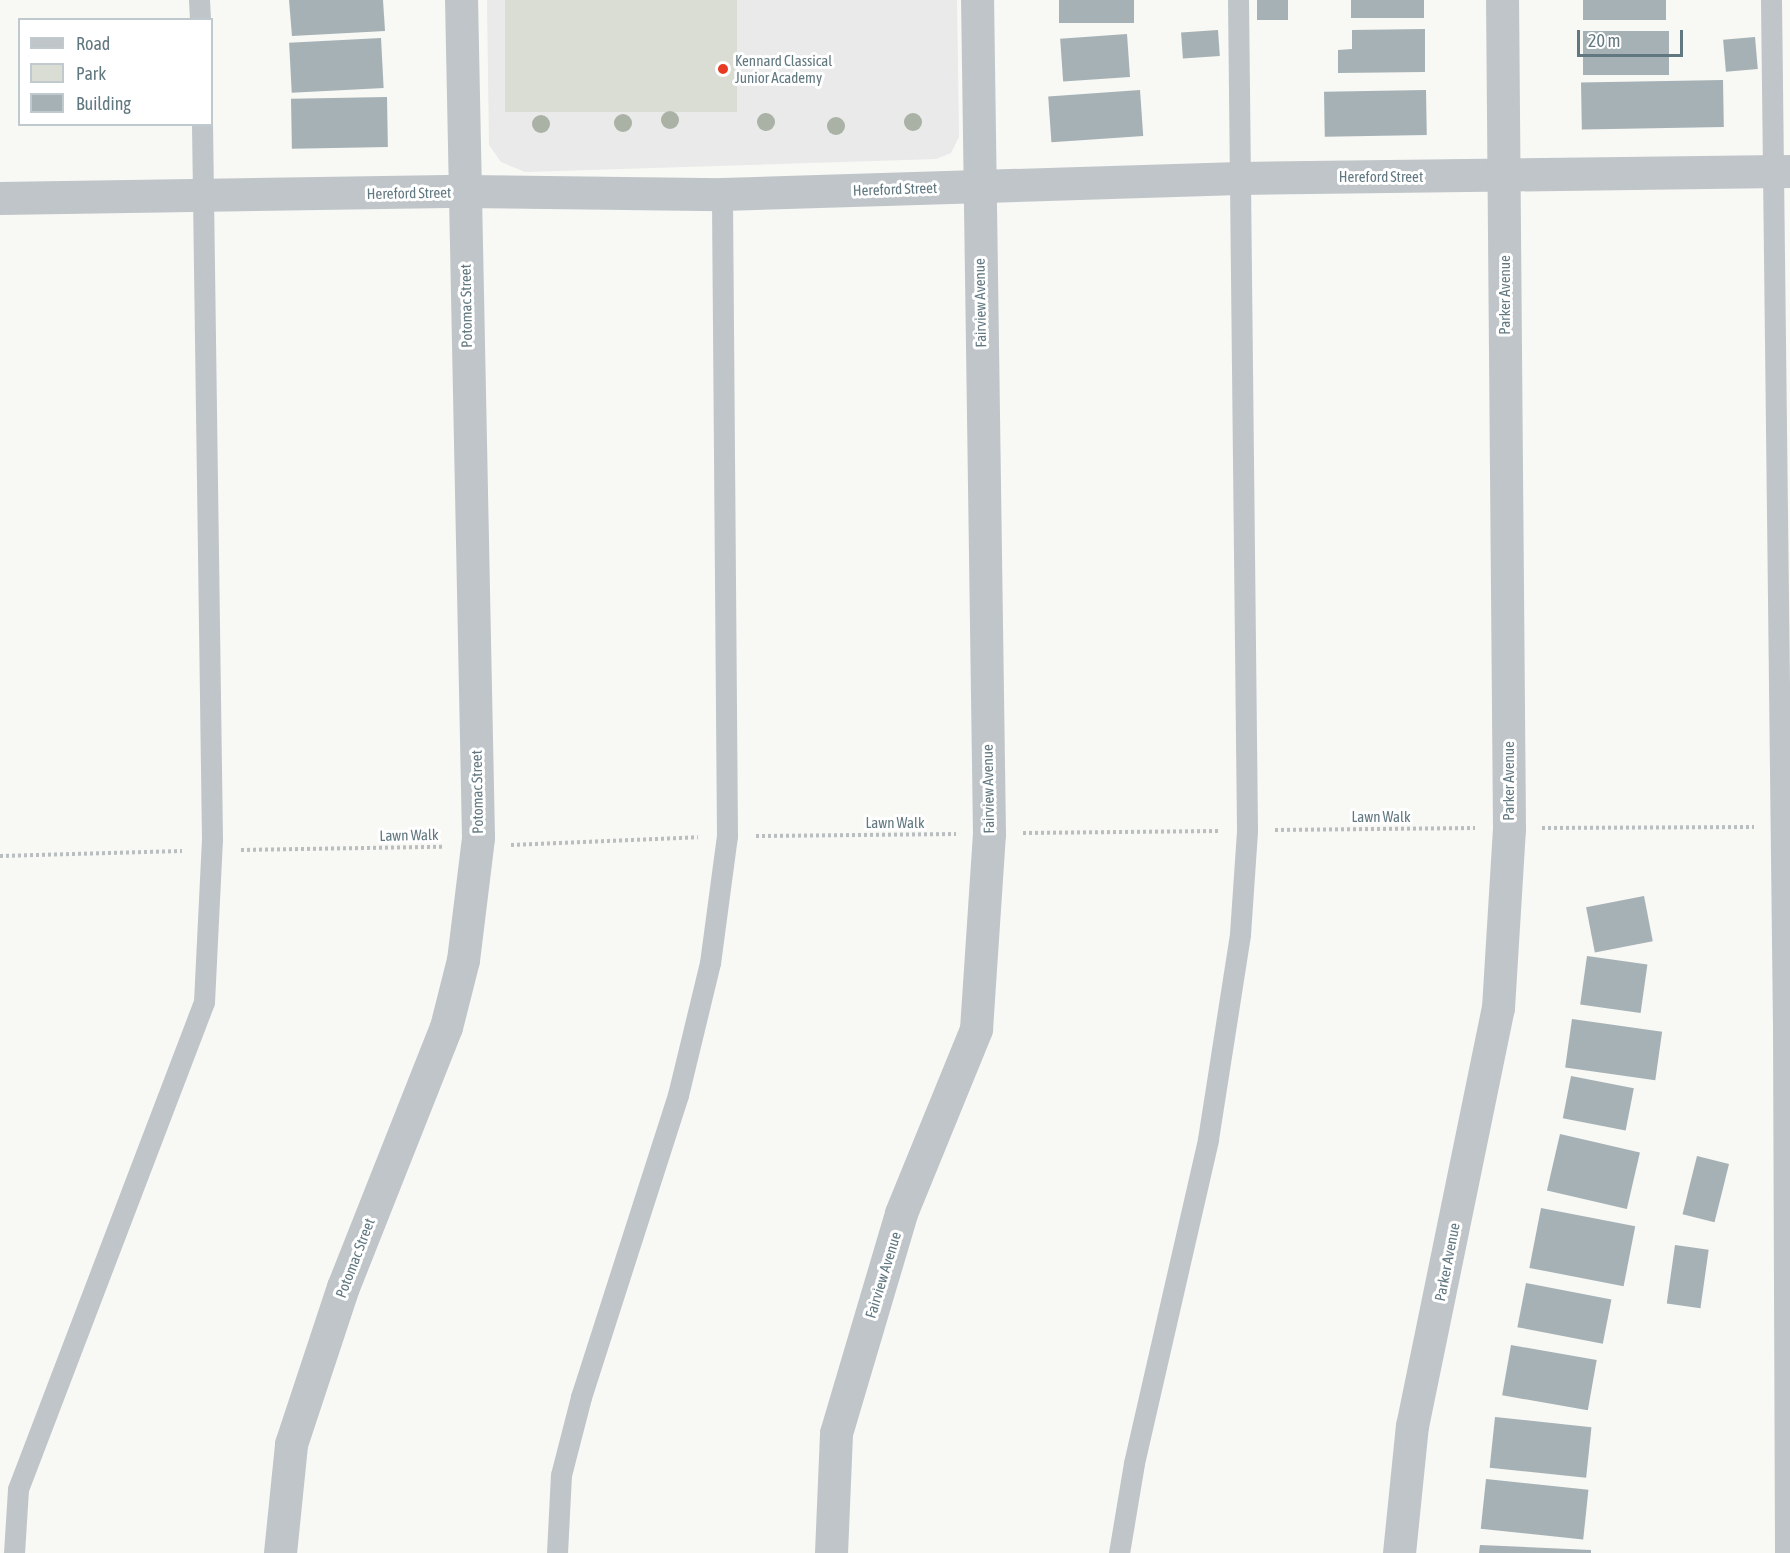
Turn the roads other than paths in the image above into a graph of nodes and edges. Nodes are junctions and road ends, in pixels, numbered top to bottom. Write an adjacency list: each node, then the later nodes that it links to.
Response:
1 (199, 0): 7 (lane)
2 (461, 0): 13 (street, Potomac Street)
3 (977, 0): 12 (street, Fairview Avenue)
4 (1238, 0): 11 (lane)
5 (1502, 0): 10 (street, Parker Avenue)
6 (1771, 0): 9 (lane)
7 (200, 18)
8 (202, 126): 16 (lane)
9 (1781, 171): 10 (street, Hereford Street); 23 (lane)
10 (1503, 176): 11 (street, Hereford Street); 22 (street, Parker Avenue)
11 (1239, 178): 12 (street, Hereford Street); 21 (lane)
12 (978, 186): 14 (street, Hereford Street); 20 (street, Fairview Avenue)
13 (462, 191): 14 (street, Hereford Street); 16 (street, Hereford Street); 18 (street, Potomac Street)
14 (722, 194): 19 (lane)
15 (0, 198): 16 (street, Hereford Street)
16 (203, 198): 17 (lane)
17 (14, 1553)
18 (280, 1553)
19 (557, 1553)
20 (831, 1553)
21 (1119, 1553)
22 (1399, 1553)
23 (1785, 1553)

